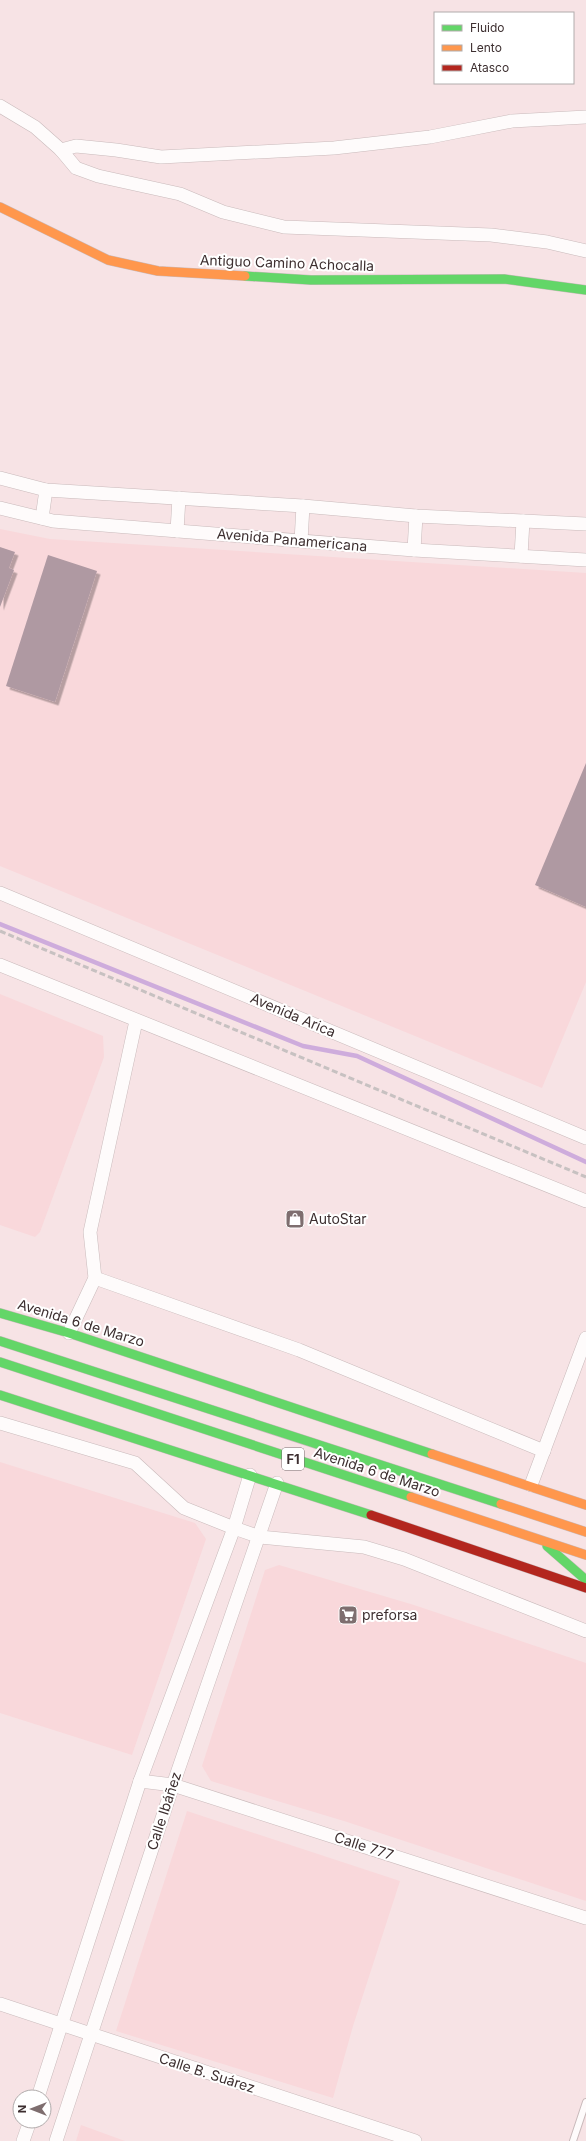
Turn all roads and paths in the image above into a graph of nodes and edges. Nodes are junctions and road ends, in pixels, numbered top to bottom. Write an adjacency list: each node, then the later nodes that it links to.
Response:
1 (0, 106): 3 (street)
2 (586, 117): 3 (street)
3 (61, 150): 5 (street)
4 (0, 207): 6 (main road, Antiguo Camino Achocalla)
5 (586, 250)
6 (586, 290)
7 (0, 478): 8 (street)
8 (46, 490): 9 (street); 13 (street)
9 (179, 498): 10 (street); 16 (street)
10 (303, 506): 12 (street); 17 (street)
11 (0, 508): 13 (street, Avenida Panamericana)
12 (416, 516): 14 (street); 18 (street)
13 (42, 518): 16 (street, Avenida Panamericana)
14 (523, 521): 15 (street); 19 (street)
15 (586, 524)
16 (177, 531): 17 (street, Avenida Panamericana)
17 (301, 541): 18 (street, Avenida Panamericana)
18 (414, 550): 19 (street, Avenida Panamericana)
19 (521, 556): 20 (street, Avenida Panamericana)
20 (586, 560)
21 (0, 893): 24 (street, Avenida Arica)
22 (0, 965): 23 (street)
23 (136, 1021): 25 (street); 26 (street)
24 (586, 1138)
25 (586, 1201)
26 (95, 1278): 28 (street); 34 (street)
27 (0, 1313): 28 (main road, Avenida 6 de Marzo)
28 (69, 1333): 37 (main road, Avenida 6 de Marzo)
29 (586, 1338): 34 (street)
30 (0, 1341): 40 (main road, Avenida 6 de Marzo / F1)
31 (0, 1362): 42 (main road, Avenida 6 de Marzo / F1)
32 (0, 1395): 35 (main road)
33 (0, 1423): 39 (street)
34 (544, 1451): 37 (street)
35 (250, 1475): 36 (main road); 39 (street)
36 (277, 1483): 41 (street, Calle Ibáñez); 45 (main road)
37 (531, 1485): 38 (main road, Avenida 6 de Marzo)
38 (586, 1505)
39 (234, 1528): 41 (street); 47 (street)
40 (586, 1532)
41 (260, 1537): 46 (street); 48 (street, Calle Ibáñez)
42 (540, 1540): 43 (main road, Avenida 6 de Marzo / F1); 44 (main road)
43 (586, 1555)
44 (586, 1580)
45 (586, 1588)
46 (586, 1631)
47 (140, 1781): 48 (street, Calle 777); 51 (street)
48 (173, 1785): 49 (street, Calle 777); 52 (street, Calle Ibáñez)
49 (586, 1918)
50 (0, 2004): 51 (street, Calle B. Suárez)
51 (62, 2025): 52 (street, Calle B. Suárez); 53 (street)
52 (90, 2034): 57 (street, Calle Ibáñez); 58 (street, Calle B. Suárez)
53 (41, 2089)
54 (586, 2102): 59 (lane)
55 (27, 2129): 56 (street)
56 (23, 2141)
57 (56, 2141)
58 (415, 2141)
59 (573, 2141)

